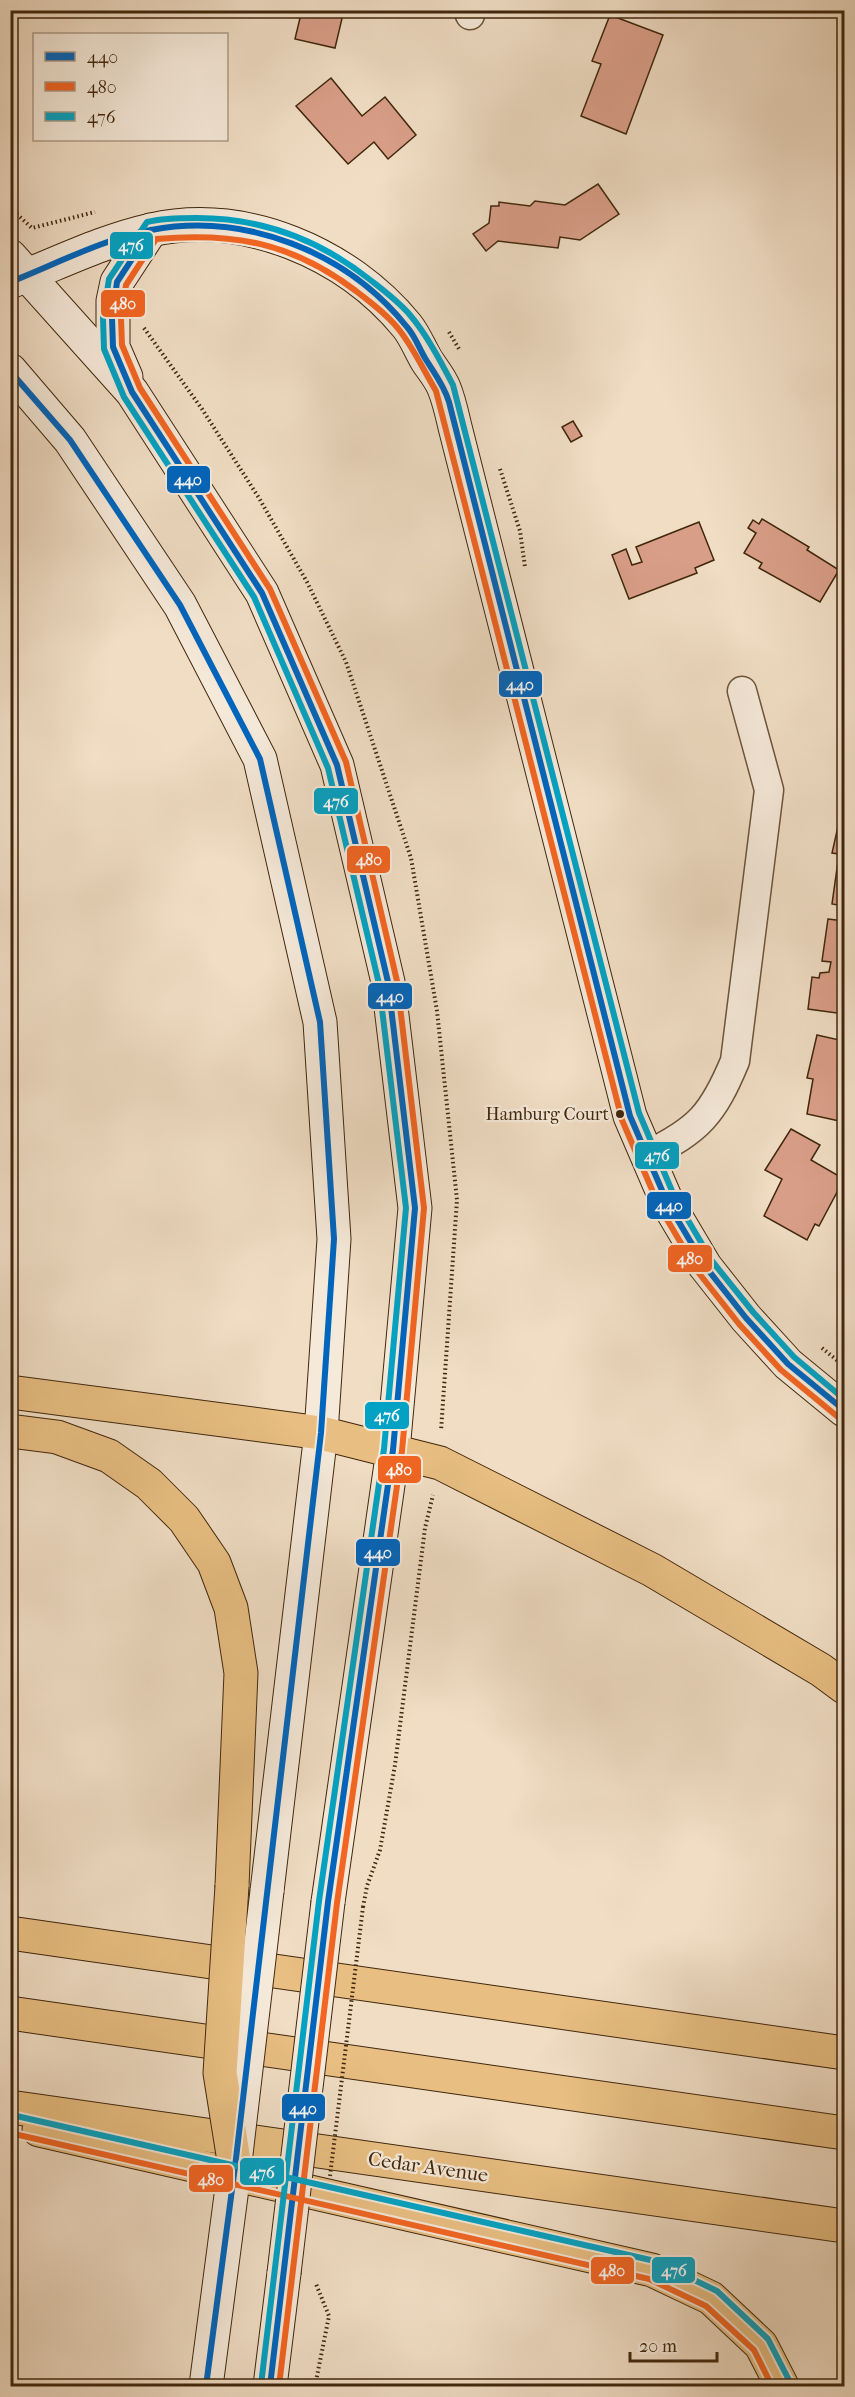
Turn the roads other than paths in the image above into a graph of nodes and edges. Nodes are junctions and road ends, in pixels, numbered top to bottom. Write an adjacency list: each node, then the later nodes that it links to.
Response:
1 (152, 230): 2 (main road); 4 (main road); 6 (main road)
2 (16, 271): 4 (main road)
3 (10, 370): 10 (main road)
4 (132, 392): 11 (main road)
5 (742, 691): 6 (street)
6 (646, 1155): 8 (main road)
7 (10, 1392): 10 (highway)
8 (844, 1410)
9 (10, 1431): 19 (highway, bridge)
10 (321, 1433): 11 (highway); 19 (main road, bridge)
11 (393, 1450): 12 (highway); 22 (main road, bridge)
12 (844, 1687)
13 (10, 1933): 15 (highway)
14 (10, 2013): 18 (highway)
15 (844, 2053)
16 (10, 2107): 20 (highway, Cedar Avenue)
17 (10, 2124): 23 (highway)
18 (844, 2133)
19 (235, 2168): 21 (main road, bridge)
20 (844, 2226)
21 (206, 2386)
22 (270, 2386)
23 (782, 2386)

